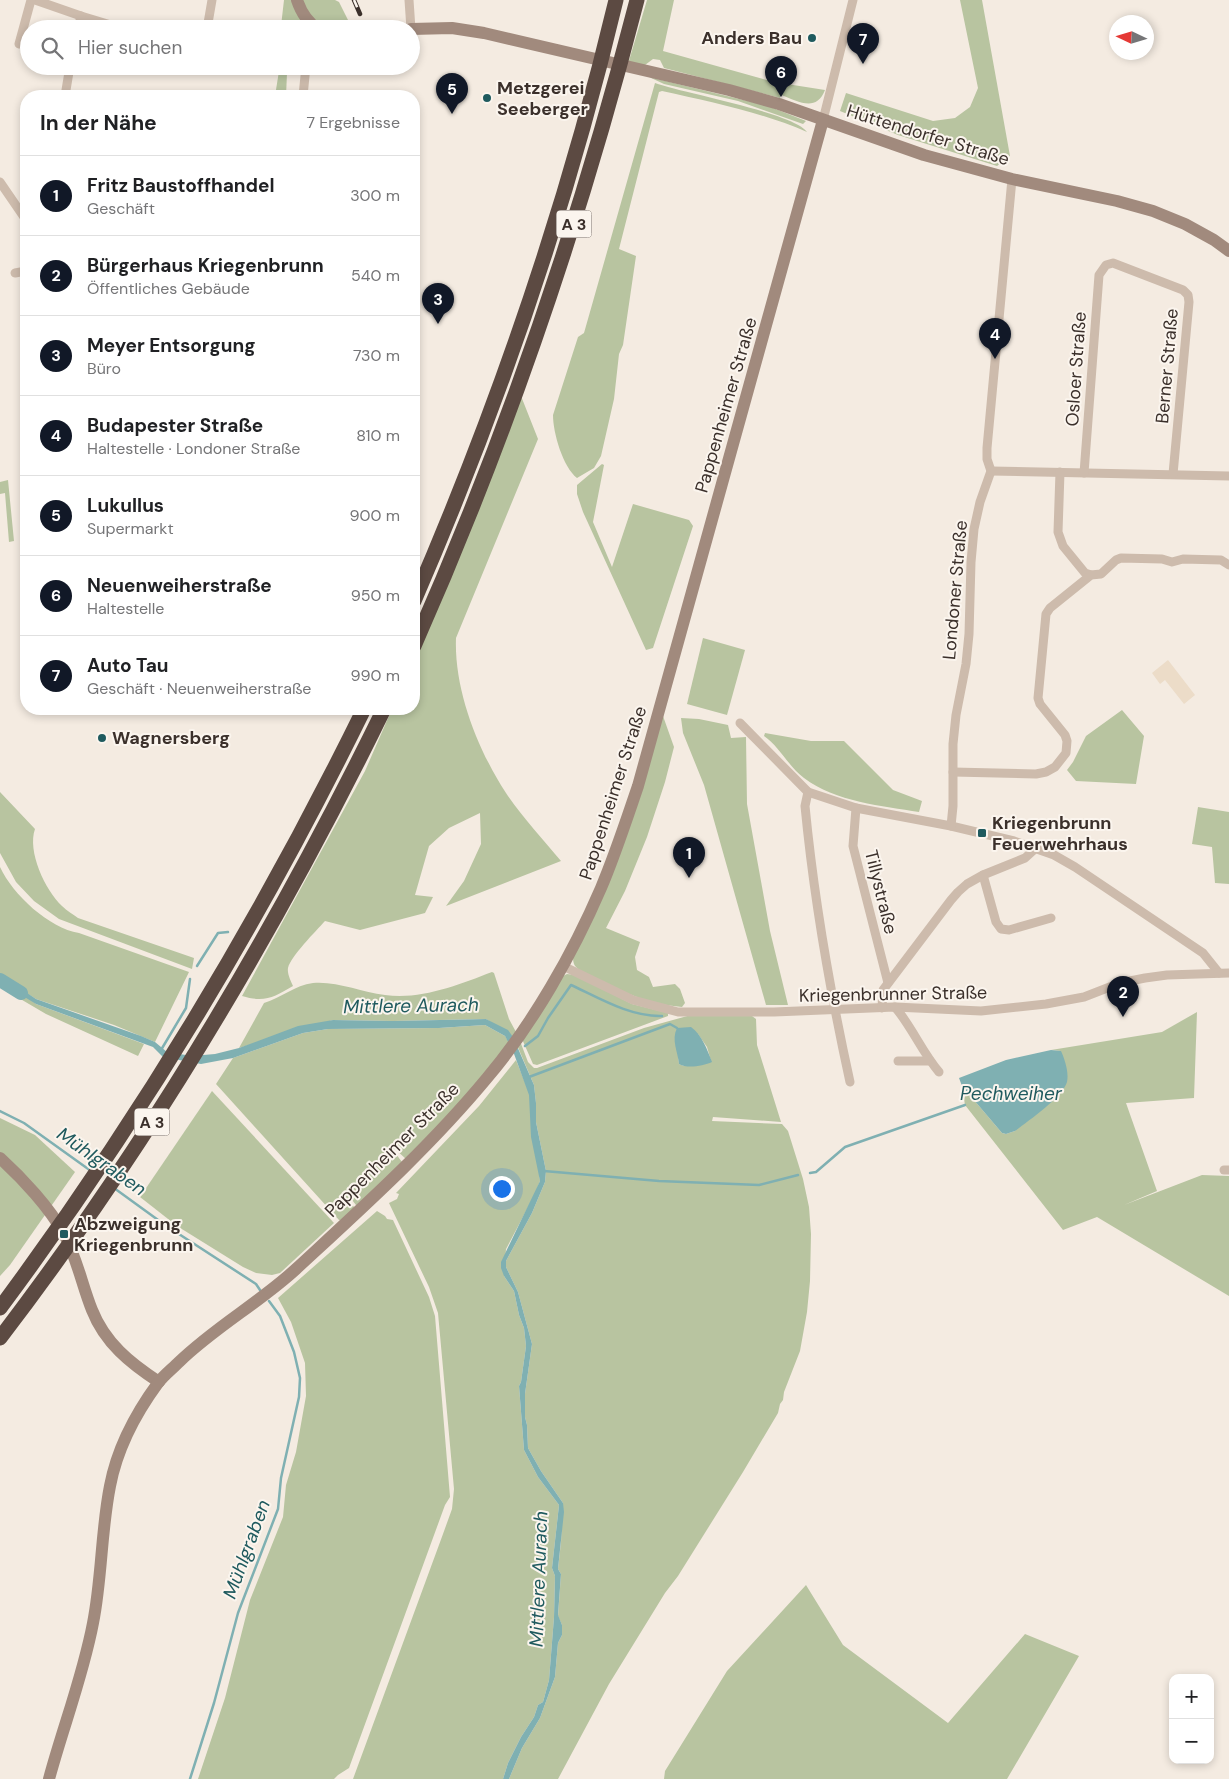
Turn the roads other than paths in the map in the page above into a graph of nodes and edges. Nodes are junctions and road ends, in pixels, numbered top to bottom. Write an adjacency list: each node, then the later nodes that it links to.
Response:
1 (31, 0): 10 (street)
2 (35, 0): 9 (street)
3 (212, 0): 13 (street)
4 (297, 0): 14 (street)
5 (409, 0): 15 (street)
6 (616, 0): 19 (highway, A 3)
7 (638, 0): 19 (highway, A 3)
8 (853, 0): 24 (street)
9 (81, 16): 11 (street); 12 (street)
10 (26, 20)
11 (80, 20)
12 (94, 20)
13 (209, 20)
14 (308, 20)
15 (410, 20)
16 (420, 29): 19 (street, Hüttendorfer Straße)
17 (20, 40): 18 (street)
18 (19, 44)
19 (611, 64): 24 (street, Hüttendorfer Straße); 39 (highway, A 3); 40 (highway, A 3)
20 (68, 75): 22 (street)
21 (305, 75): 23 (street)
22 (66, 90)
23 (304, 90)
24 (823, 120): 25 (street, Hüttendorfer Straße); 51 (street, Pappenheimer Straße)
25 (1012, 179): 28 (street, Hüttendorfer Straße); 32 (street)
26 (0, 182): 27 (street)
27 (20, 211)
28 (1229, 251)
29 (1102, 268): 34 (street, Osloer Straße); 35 (street, Berner Straße)
30 (20, 272): 31 (street)
31 (15, 273)
32 (991, 471): 33 (street); 44 (street, Londoner Straße)
33 (1060, 472): 34 (street); 38 (street)
34 (1084, 473): 35 (street)
35 (1174, 474): 36 (street)
36 (1229, 476)
37 (1229, 565): 38 (street)
38 (1091, 575): 44 (street)
39 (420, 587)
40 (420, 632)
41 (361, 715): 63 (highway, A 3)
42 (381, 715): 64 (highway, A 3)
43 (740, 723): 45 (street)
44 (953, 772): 47 (street, Londoner Straße)
45 (808, 792): 46 (street); 57 (street)
46 (856, 808): 47 (street); 54 (street, Tillystraße)
47 (951, 826): 48 (street)
48 (1036, 848): 49 (street); 52 (street)
49 (983, 875): 50 (street); 54 (street)
50 (1051, 918)
51 (563, 966): 57 (street, Kriegenbrunner Straße); 65 (street, Pappenheimer Straße)
52 (1219, 973): 53 (street, Kriegenbrunner Straße); 55 (street, Kriegenbrunner Straße)
53 (1229, 973)
54 (888, 983): 56 (street)
55 (895, 1007): 56 (street, Kriegenbrunner Straße); 59 (street)
56 (882, 1008): 57 (street, Kriegenbrunner Straße)
57 (834, 1010): 61 (street)
58 (898, 1061): 59 (street)
59 (930, 1062): 60 (street)
60 (939, 1072)
61 (850, 1082)
62 (0, 1158): 65 (street)
63 (0, 1308)
64 (0, 1338)
65 (159, 1382): 66 (street, Pappenheimer Straße)
66 (49, 1779)

